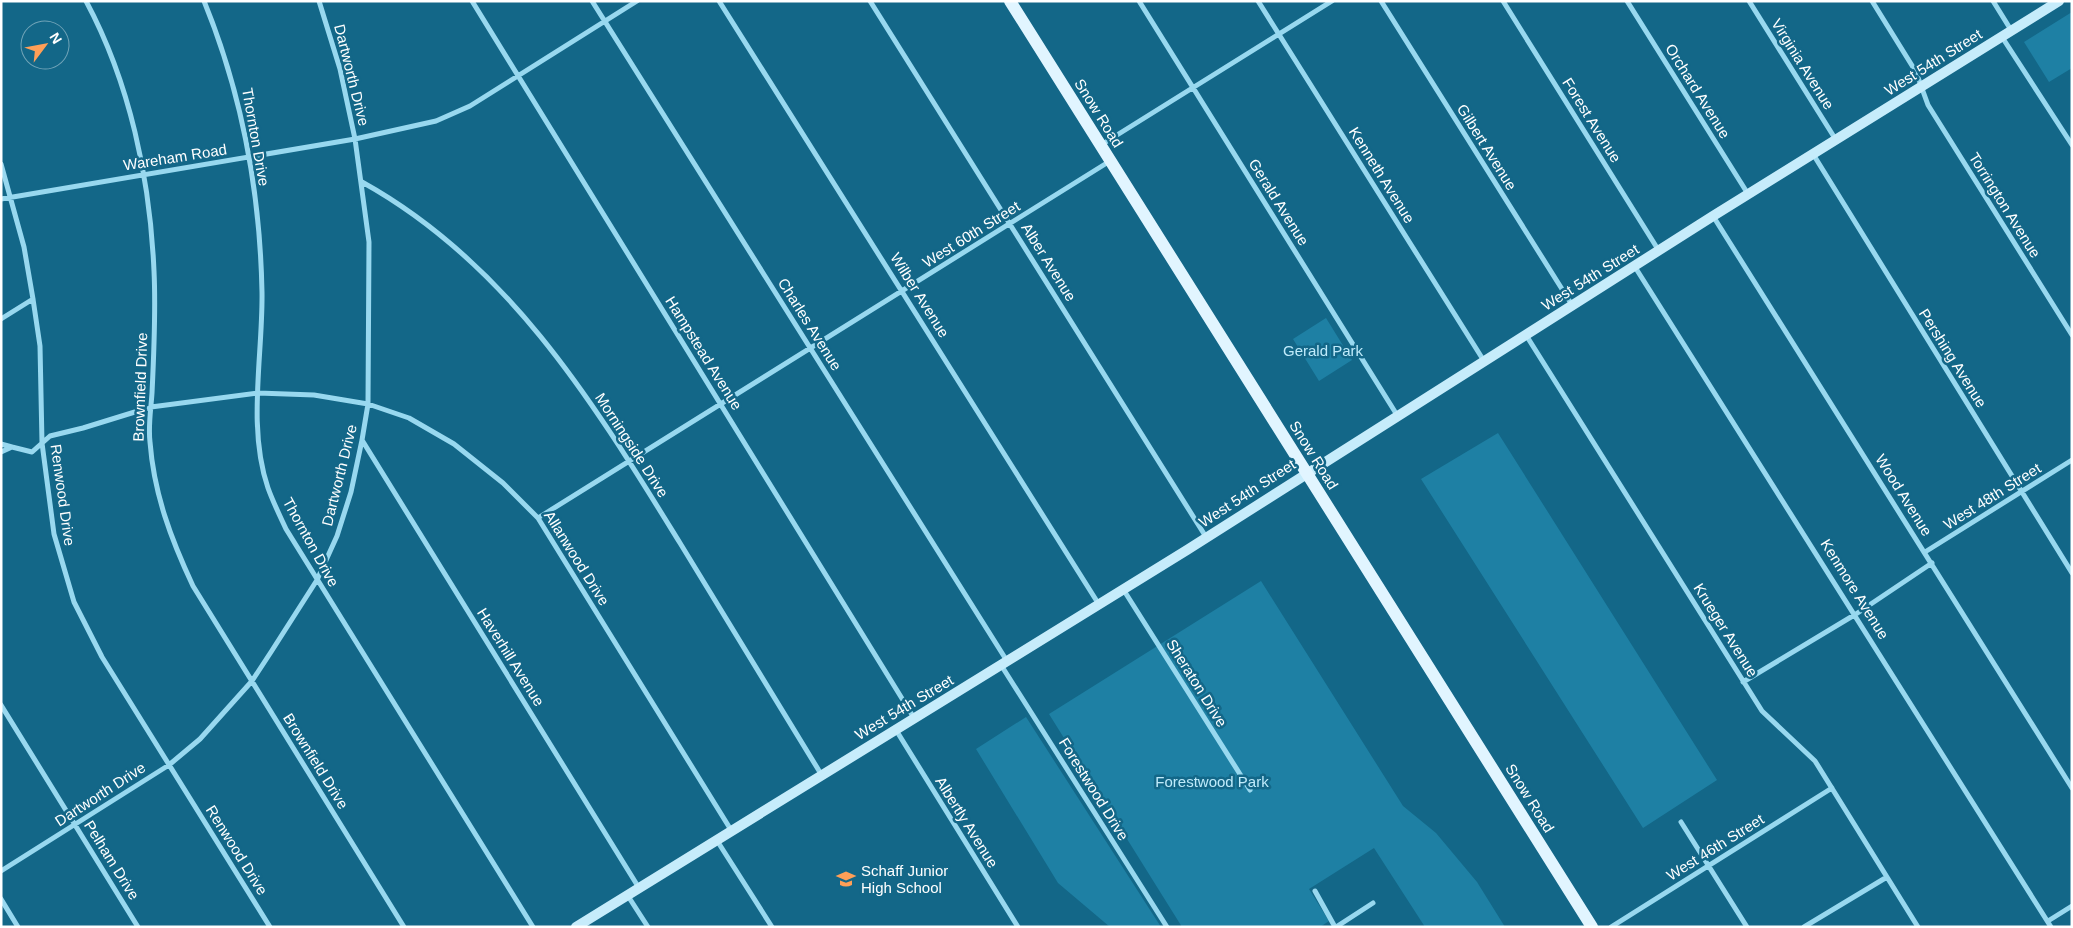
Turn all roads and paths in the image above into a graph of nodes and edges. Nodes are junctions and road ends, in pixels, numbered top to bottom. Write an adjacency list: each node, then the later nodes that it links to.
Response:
1 (86, 1): 35 (street, Brownfield Drive)
2 (204, 1): 32 (street, Thornton Drive)
3 (319, 1): 27 (street, Dartworth Drive)
4 (472, 1): 24 (street, Hampstead Avenue)
5 (592, 1): 20 (street, Charles Avenue)
6 (638, 1): 20 (street, Wareham Road)
7 (719, 1): 44 (street, Wilber Avenue)
8 (870, 1): 41 (street, Alber Avenue)
9 (1010, 1): 29 (main road, Snow Road)
10 (1139, 1): 26 (street, Gerald Avenue)
11 (1258, 1): 22 (street, Kenneth Avenue)
12 (1332, 1): 22 (street)
13 (1381, 1): 46 (street, Gilbert Avenue)
14 (1503, 1): 42 (street, Forest Avenue)
15 (1626, 1): 37 (street, Orchard Avenue)
16 (1749, 1): 28 (street, Virginia Avenue)
17 (1872, 1): 25 (street, Torrington Avenue)
18 (1993, 1): 21 (street)
19 (2060, 1): 21 (street, West 54th Street)
20 (605, 22): 24 (street, Wareham Road); 50 (street, Charles Avenue)
21 (2012, 31): 23 (street, West 54th Street)
22 (1279, 34): 26 (street); 51 (street, Kenneth Avenue)
23 (2002, 37): 25 (street, West 54th Street); 30 (street)
24 (518, 76): 27 (street, Wareham Road); 54 (street, Hampstead Avenue)
25 (1922, 86): 28 (street, West 54th Street); 49 (street, Torrington Avenue)
26 (1192, 87): 29 (street); 56 (street, Gerald Avenue)
27 (355, 139): 32 (street, Wareham Road); 36 (street, Dartworth Drive)
28 (1836, 140): 31 (street, West 54th Street)
29 (1100, 145): 33 (main road, Snow Road)
30 (2072, 145)
31 (1813, 154): 37 (street, West 54th Street); 65 (street, Pershing Avenue)
32 (250, 158): 35 (street, Wareham Road); 52 (street, Thornton Drive)
33 (1110, 161): 41 (street, West 60th Street); 64 (main road, Snow Road)
34 (1, 164): 38 (street, Renwood Drive)
35 (144, 175): 38 (street, Wareham Road); 55 (street, Brownfield Drive)
36 (362, 182): 53 (street, Dartworth Drive); 63 (street, Morningside Drive)
37 (1748, 194): 40 (street, West 54th Street)
38 (11, 197): 39 (street, Wareham Road); 45 (street, Renwood Drive)
39 (1, 199)
40 (1714, 216): 42 (street, West 54th Street); 68 (street, Wood Avenue)
41 (1010, 224): 44 (street, West 60th Street); 67 (street, Alber Avenue)
42 (1660, 251): 43 (street, West 54th Street)
43 (1635, 267): 46 (street, West 54th Street); 74 (street, Kenmore Avenue)
44 (903, 292): 50 (street, West 60th Street); 73 (street, Wilber Avenue)
45 (33, 299): 47 (street); 58 (street, Renwood Drive)
46 (1572, 306): 48 (street, West 54th Street)
47 (1, 319)
48 (1526, 335): 51 (street, West 54th Street); 77 (street, Krueger Avenue)
49 (2072, 335)
50 (811, 349): 54 (street, West 60th Street); 75 (street, Charles Avenue)
51 (1484, 362): 56 (street, West 54th Street)
52 (258, 393): 53 (street, Allanwood Drive); 55 (street, Allanwood Drive); 71 (street, Thornton Drive)
53 (368, 404): 57 (street, Dartworth Drive); 66 (street, Allanwood Drive)
54 (720, 404): 63 (street, West 60th Street); 79 (street, Hampstead Avenue)
55 (151, 407): 58 (street, Allanwood Drive); 76 (street, Brownfield Drive)
56 (1398, 416): 64 (street, West 54th Street)
57 (362, 440): 71 (street, Dartworth Drive); 93 (street, Haverhill Avenue)
58 (42, 442): 60 (street, Allanwood Drive); 81 (street, Renwood Drive)
59 (1, 444): 60 (street)
60 (12, 447): 61 (street, Allanwood Drive)
61 (1, 452)
62 (2072, 460): 65 (street, West 48th Street)
63 (629, 461): 66 (street, West 60th Street); 82 (street, Morningside Drive)
64 (1306, 472): 67 (street, West 54th Street); 111 (main road, Snow Road)
65 (2021, 492): 68 (street, West 48th Street); 70 (street, Pershing Avenue)
66 (538, 518): 88 (street, Allanwood Drive)
67 (1206, 537): 72 (street, West 54th Street)
68 (1925, 552): 69 (street, Wood Avenue)
69 (1932, 563): 74 (street); 84 (street, Wood Avenue)
70 (2072, 574)
71 (317, 580): 76 (street, Dartworth Drive); 104 (street, Thornton Drive)
72 (1123, 589): 73 (street, West 54th Street); 85 (street, Sheraton Drive)
73 (1098, 604): 75 (street, West 54th Street)
74 (1856, 614): 77 (street); 99 (street, Kenmore Avenue)
75 (1004, 663): 79 (street, West 54th Street); 109 (street, Forestwood Drive)
76 (252, 681): 81 (street, Dartworth Drive); 103 (street, Brownfield Drive)
77 (1743, 682): 83 (street, Krueger Avenue)
78 (1, 705): 87 (street, Pelham Drive)
79 (914, 718): 80 (street, West 54th Street)
80 (895, 730): 82 (street, West 54th Street); 108 (street, Albertly Avenue)
81 (169, 765): 87 (street, Dartworth Drive); 102 (street, Renwood Drive)
82 (821, 774): 88 (street, West 54th Street)
83 (1832, 788): 90 (street, West 46th Street); 92 (street, Krueger Avenue)
84 (2072, 788)
85 (1250, 790)
86 (1681, 822): 90 (street)
87 (75, 825): 91 (street, Dartworth Drive); 101 (street, Pelham Drive)
88 (731, 830): 89 (street, West 54th Street)
89 (716, 839): 93 (street, West 54th Street); 107 (street)
90 (1709, 866): 112 (street, West 46th Street); 113 (street)
91 (1, 871)
92 (1886, 876): 114 (street); 115 (street, Krueger Avenue)
93 (639, 888): 95 (street, West 54th Street)
94 (1315, 891): 110 (street)
95 (628, 895): 105 (street, West 54th Street); 106 (street)
96 (1, 899): 100 (street)
97 (1373, 903): 110 (street)
98 (2072, 906): 99 (street)
99 (2048, 921): 116 (street, Kenmore Avenue)
100 (18, 927)
101 (138, 927)
102 (270, 927)
103 (404, 927)
104 (533, 927)
105 (576, 927)
106 (648, 927)
107 (772, 927)
108 (1018, 927)
109 (1167, 927)
110 (1336, 927)
111 (1592, 927)
112 (1611, 927)
113 (1747, 927)
114 (1804, 927)
115 (1918, 927)
116 (2052, 927)

